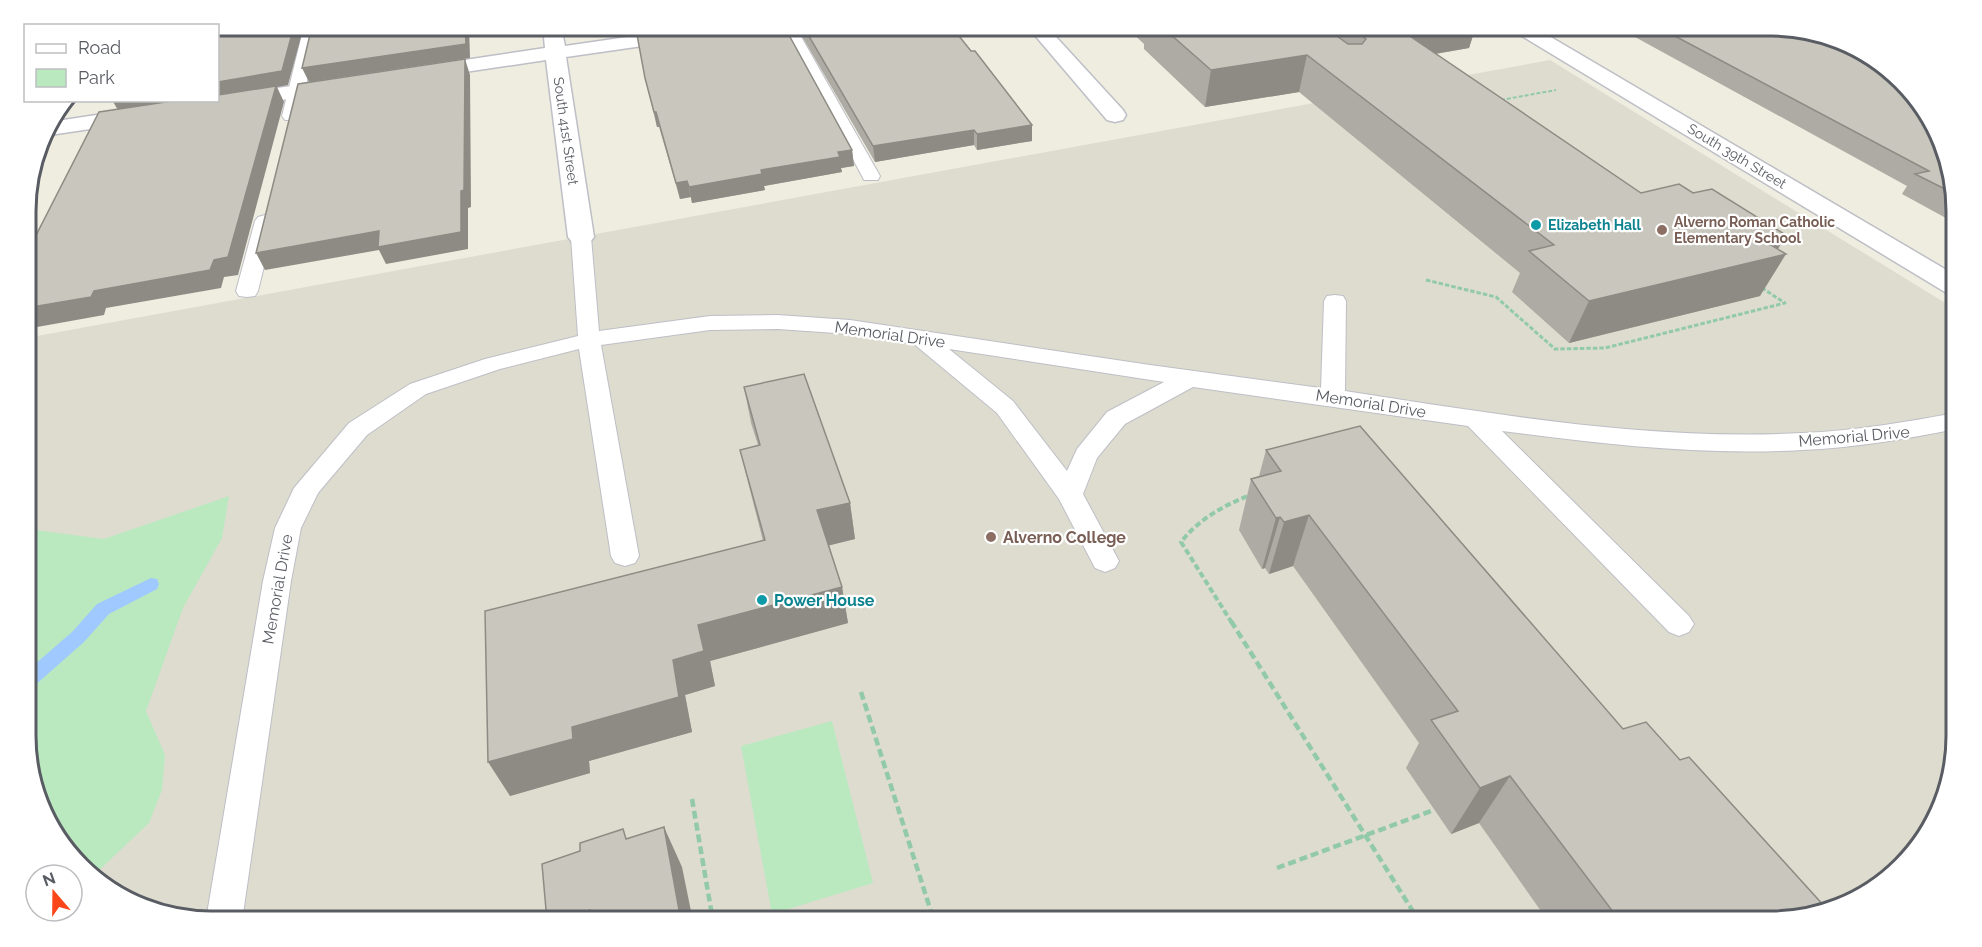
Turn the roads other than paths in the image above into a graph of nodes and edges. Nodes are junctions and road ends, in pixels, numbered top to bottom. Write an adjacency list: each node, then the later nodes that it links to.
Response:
1 (309, 36): 10 (lane)
2 (553, 36): 7 (street, South 41st Street)
3 (672, 36): 7 (street)
4 (794, 36): 16 (lane)
5 (1045, 36): 13 (street)
6 (1536, 36): 19 (street, South 39th Street)
7 (556, 53): 8 (street); 18 (street, South 41st Street)
8 (400, 76)
9 (366, 81): 10 (street)
10 (297, 91): 11 (street); 15 (lane)
11 (216, 104)
12 (159, 112): 14 (street)
13 (1115, 115)
14 (57, 128)
15 (287, 132)
16 (871, 176)
17 (270, 200): 20 (lane)
18 (581, 237): 23 (lane)
19 (1946, 281)
20 (247, 291)
21 (1335, 301): 25 (lane)
22 (921, 338): 23 (lane, Memorial Drive); 24 (lane, Memorial Drive); 28 (lane)
23 (590, 340): 29 (lane); 32 (lane, Memorial Drive)
24 (1191, 378): 25 (lane, Memorial Drive); 28 (lane)
25 (1333, 397): 26 (lane, Memorial Drive)
26 (1477, 420): 27 (lane, Memorial Drive); 31 (lane)
27 (1946, 423)
28 (1070, 494): 30 (lane)
29 (625, 556)
30 (1105, 561)
31 (1679, 624)
32 (226, 911)

